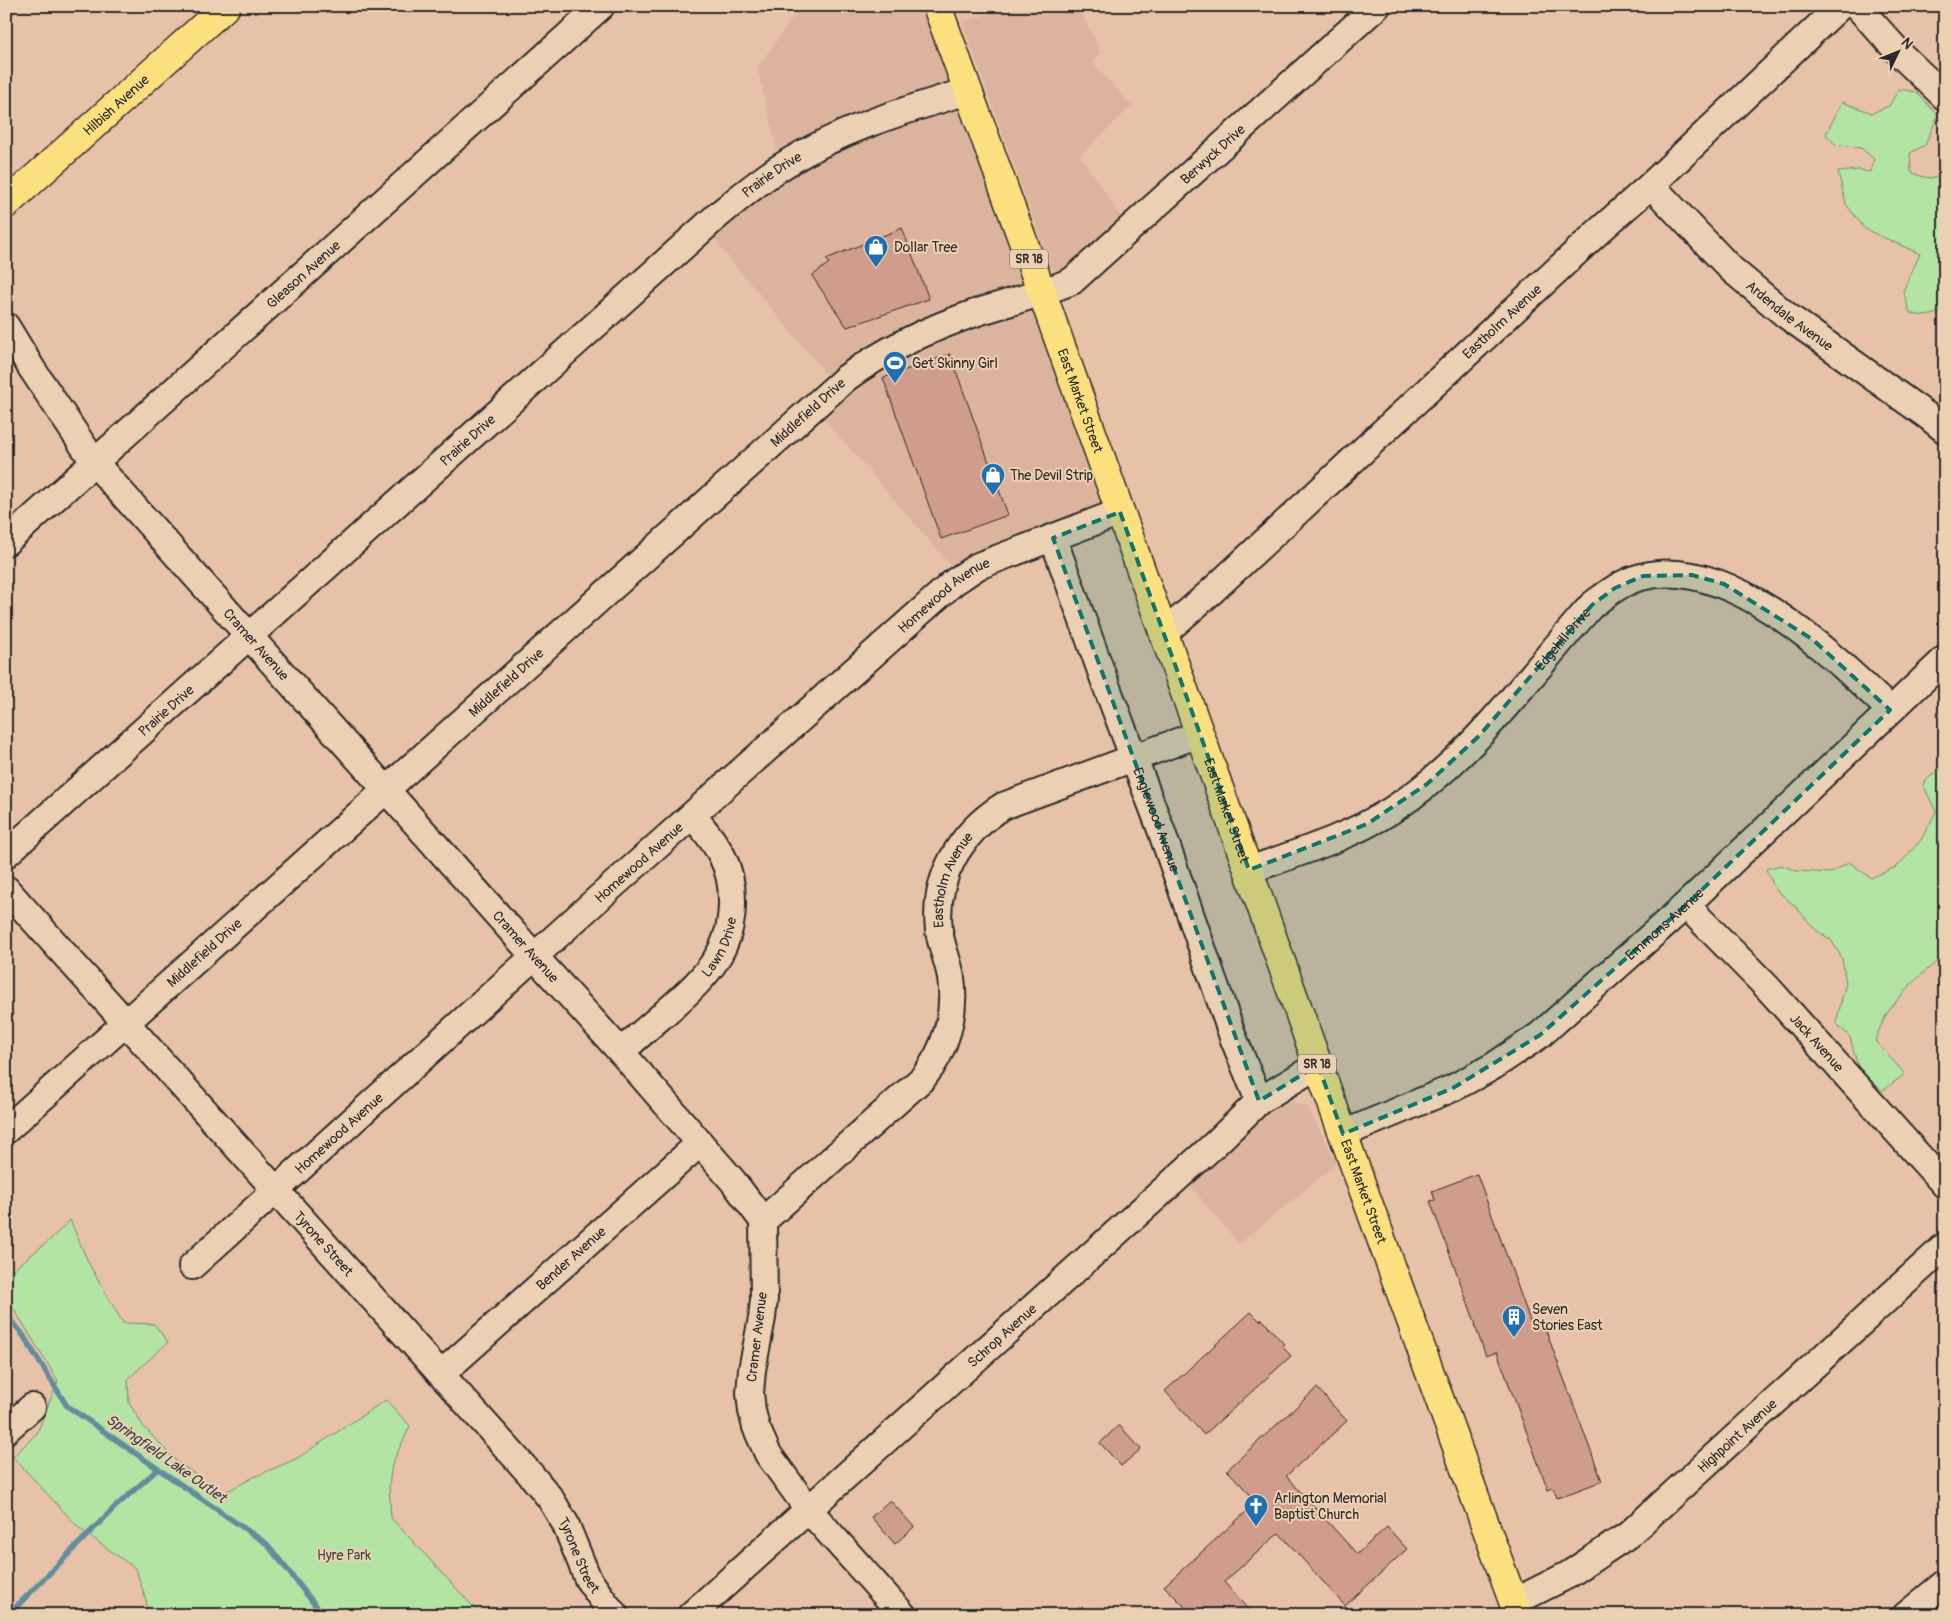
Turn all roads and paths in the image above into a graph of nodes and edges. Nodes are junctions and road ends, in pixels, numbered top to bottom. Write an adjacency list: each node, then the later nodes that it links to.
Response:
1 (226, 6): 10 (main road, Hilbish Avenue)
2 (601, 6): 14 (street, Gleason Avenue)
3 (937, 6): 7 (main road, East Market Street / SR 18)
4 (1377, 6): 11 (street, Berwyck Drive)
5 (1840, 6): 9 (street, Eastholm Avenue)
6 (1857, 6): 8 (street)
7 (968, 90): 11 (main road, East Market Street / SR 18); 19 (street, Prairie Drive)
8 (1945, 97)
9 (1651, 185): 13 (street, Ardendale Avenue); 18 (street, Eastholm Avenue)
10 (6, 204)
11 (1042, 294): 15 (main road, East Market Street / SR 18); 24 (street, Middlefield Drive)
12 (6, 326): 14 (street, Cramer Avenue)
13 (1945, 430)
14 (94, 462): 17 (street, Gleason Avenue); 19 (street, Cramer Avenue)
15 (1120, 512): 16 (street, Homewood Avenue); 18 (main road, East Market Street / SR 18)
16 (1053, 538): 23 (street, Englewood Avenue); 25 (street, Homewood Avenue)
17 (6, 542)
18 (1163, 634): 22 (main road, East Market Street / SR 18)
19 (248, 637): 24 (street, Cramer Avenue); 26 (street, Prairie Drive)
20 (1945, 659): 21 (street, Emmons Avenue)
21 (1890, 710): 27 (street, Edgehill Drive); 29 (street, Emmons Avenue)
22 (1199, 734): 23 (street, Eastholm Avenue); 27 (main road, East Market Street / SR 18)
23 (1133, 758): 34 (street, Englewood Avenue); 40 (street, Eastholm Avenue)
24 (386, 790): 30 (street, Cramer Avenue); 31 (street, Middlefield Drive)
25 (693, 816): 30 (street, Homewood Avenue); 32 (street, Lawn Drive)
26 (6, 854)
27 (1249, 870): 33 (main road, East Market Street / SR 18)
28 (6, 889): 31 (street, Tyrone Street)
29 (1686, 905): 36 (street, Emmons Avenue); 38 (street, Jack Avenue)
30 (535, 957): 32 (street, Cramer Avenue); 39 (street, Homewood Avenue)
31 (126, 1023): 35 (street, Middlefield Drive); 39 (street, Tyrone Street)
32 (621, 1052): 37 (street, Cramer Avenue)
33 (1318, 1065): 34 (street, Schrop Avenue); 36 (main road, East Market Street / SR 18)
34 (1259, 1101): 46 (street, Schrop Avenue)
35 (6, 1130)
36 (1343, 1134): 47 (main road, East Market Street / SR 18)
37 (700, 1143): 40 (street, Cramer Avenue); 43 (street, Bender Avenue)
38 (1945, 1184)
39 (277, 1190): 42 (street, Homewood Avenue); 43 (street, Tyrone Street)
40 (763, 1221): 46 (street, Cramer Avenue)
41 (1945, 1246): 47 (street, Highpoint Avenue)
42 (192, 1266)
43 (441, 1374): 48 (street, Tyrone Street)
44 (32, 1407): 45 (street)
45 (6, 1430)
46 (808, 1509): 49 (street, Schrop Avenue); 50 (street, Cramer Avenue)
47 (1516, 1609)
48 (616, 1615)
49 (691, 1615)
50 (903, 1615)

